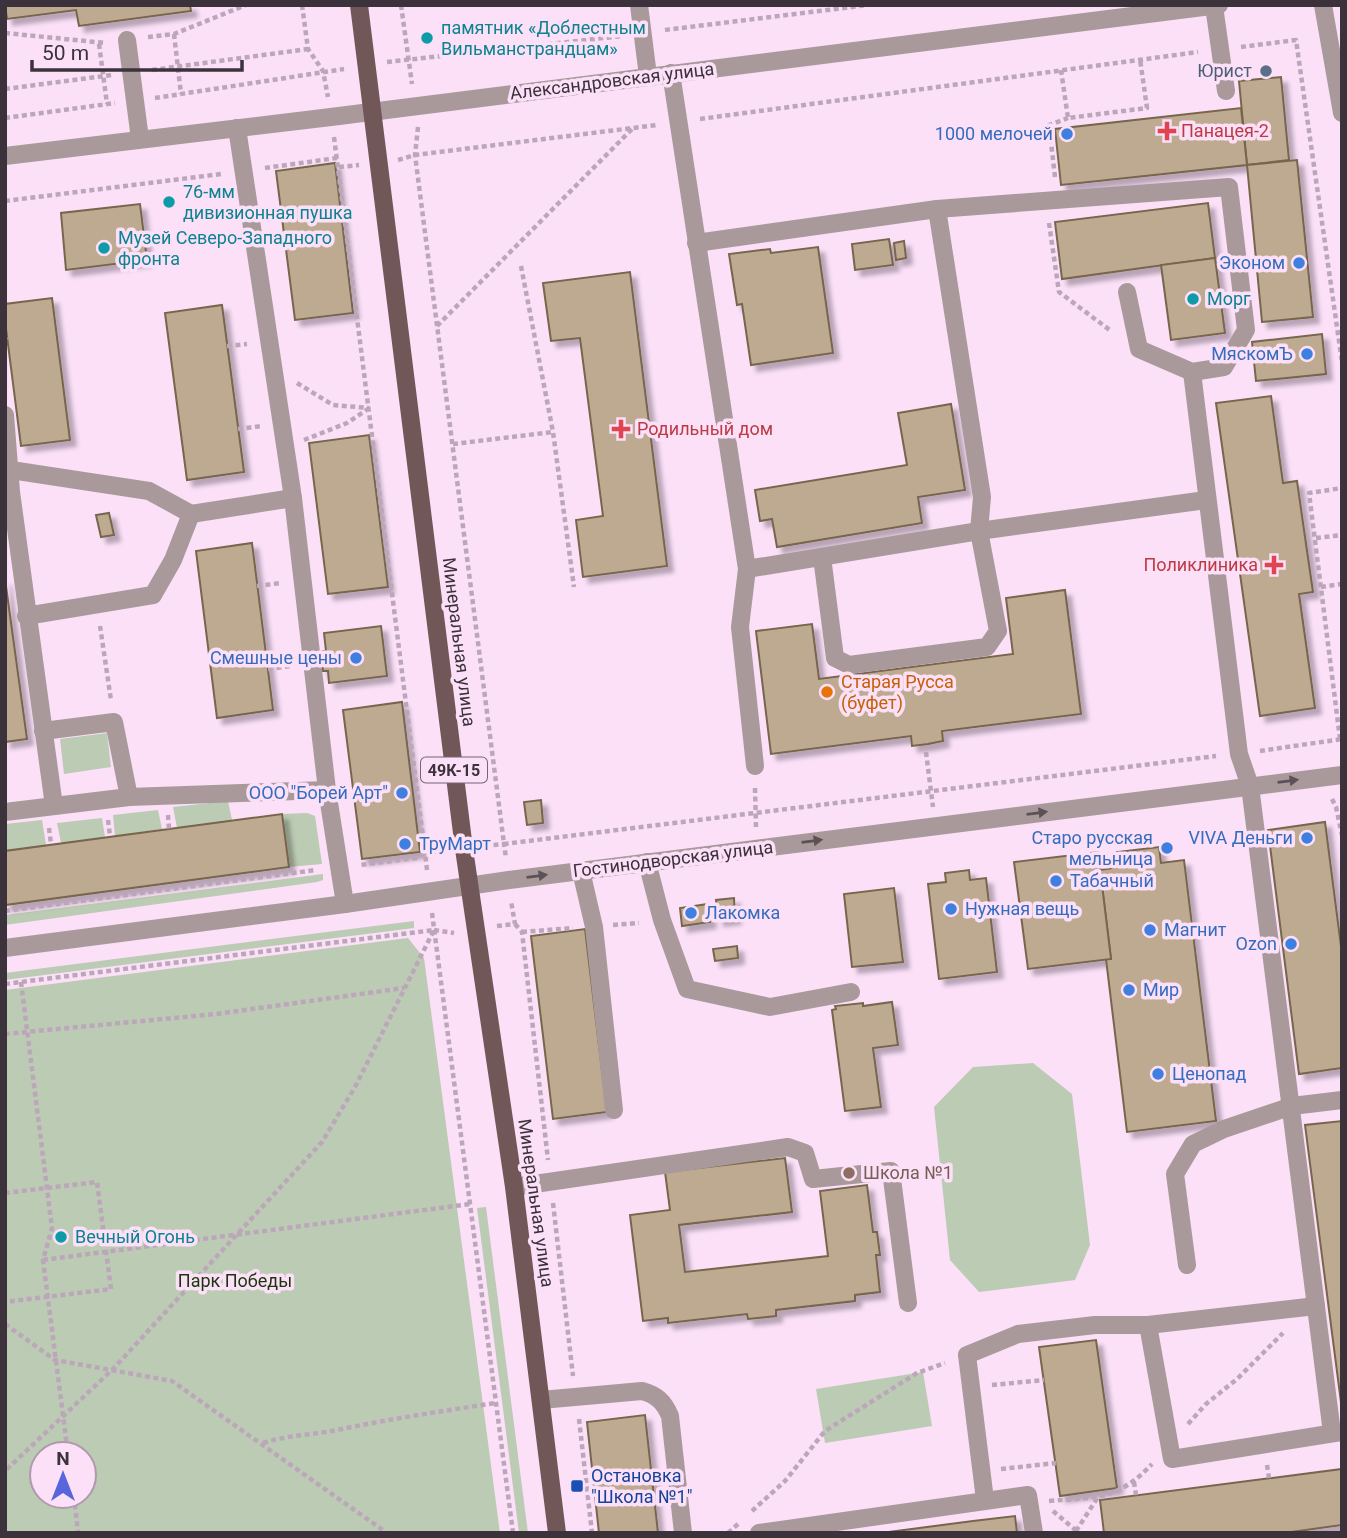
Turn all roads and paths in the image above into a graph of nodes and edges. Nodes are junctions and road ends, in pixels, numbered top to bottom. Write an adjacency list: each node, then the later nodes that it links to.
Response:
1 (246, 5): 11 (path)
2 (302, 5): 14 (path)
3 (359, 5): 18 (main road, Минеральная улица / 49К-15)
4 (401, 5): 16 (path)
5 (639, 5): 10 (street)
6 (868, 5): 10 (path)
7 (1323, 5): 33 (street)
8 (1217, 6): 15 (street); 23 (street, Александровская улица)
9 (5, 33): 13 (path)
10 (643, 33): 16 (path); 25 (street)
11 (174, 34): 12 (path); 19 (path)
12 (127, 40): 13 (path); 22 (street)
13 (99, 44): 24 (path)
14 (308, 49): 19 (path); 21 (path)
15 (1221, 49): 17 (path); 27 (street); 55 (path)
16 (409, 59): 18 (path); 31 (path)
17 (1140, 59): 20 (path); 36 (path)
18 (367, 66): 21 (path); 32 (main road, Минеральная улица / 49К-15)
19 (177, 68): 22 (path); 28 (path)
20 (1061, 70): 36 (path); 37 (path)
21 (323, 71): 28 (path); 34 (path)
22 (132, 73): 24 (path); 29 (street)
23 (671, 73): 25 (street, Александровская улица); 37 (street)
24 (103, 76): 26 (path); 30 (path)
25 (648, 76): 31 (street, Александровская улица)
26 (5, 89)
27 (1226, 91)
28 (181, 94): 29 (path)
29 (135, 100): 30 (path); 40 (street)
30 (107, 104): 35 (path)
31 (415, 107): 32 (street, Александровская улица); 41 (path)
32 (372, 112): 34 (street, Александровская улица); 44 (main road, Минеральная улица / 49К-15)
33 (1342, 113)
34 (331, 117): 39 (street, Александровская улица); 43 (path)
35 (5, 118)
36 (1068, 118): 48 (path)
37 (677, 122): 38 (path); 50 (street)
38 (634, 127): 41 (path); 53 (path)
39 (237, 128): 40 (street, Александровская улица); 46 (street)
40 (140, 139): 42 (street, Александровская улица)
41 (415, 155): 44 (path); 53 (path)
42 (5, 156)
43 (337, 158): 45 (path); 46 (path)
44 (377, 162): 45 (path); 101 (main road, Минеральная улица / 49К-15)
45 (339, 167): 58 (path)
46 (243, 171): 47 (path); 57 (street)
47 (5, 201)
48 (1057, 202): 49 (street); 54 (path); 56 (street)
49 (936, 209): 50 (street); 68 (street)
50 (696, 243): 72 (street)
51 (522, 266): 60 (path)
52 (1128, 292): 54 (street)
53 (437, 327): 61 (path)
54 (1139, 349): 56 (street)
55 (1342, 362)
56 (1192, 372): 66 (street)
57 (274, 374): 58 (path); 62 (street)
58 (369, 408): 62 (path); 99 (path)
59 (5, 415): 63 (street)
60 (553, 432): 61 (path); 74 (path)
61 (453, 444): 94 (path)
62 (285, 451): 65 (street)
63 (11, 470): 67 (street); 77 (street)
64 (1342, 488): 70 (path)
65 (293, 498): 67 (street); 89 (street)
66 (1206, 500): 68 (street); 84 (street)
67 (191, 514): 76 (street)
68 (979, 531): 71 (street); 71 (street)
69 (1342, 535): 70 (path)
70 (1316, 538): 75 (path)
71 (822, 557): 72 (street)
72 (747, 569): 85 (street)
73 (1342, 584): 75 (path)
74 (573, 587)
75 (1321, 587): 79 (path)
76 (97, 604): 77 (street); 80 (path)
77 (26, 616): 81 (street)
78 (1342, 708): 79 (path)
79 (1337, 714): 82 (path)
80 (114, 722): 81 (street); 91 (street)
81 (43, 731): 92 (street)
82 (1341, 739): 84 (path)
83 (926, 752): 90 (path)
84 (1240, 754): 88 (street); 90 (path)
85 (755, 766): 94 (path)
86 (1342, 775): 87 (street, Гостинодворская улица)
87 (1322, 777): 88 (street, Гостинодворская улица, one-way to 87); 96 (path)
88 (1250, 786): 95 (street, Гостинодворская улица, one-way to 88); 117 (street)
89 (327, 790): 91 (street); 99 (street)
90 (931, 792): 94 (path); 95 (path)
91 (129, 797): 92 (street)
92 (54, 806): 93 (street)
93 (5, 812)
94 (755, 813): 97 (path)
95 (936, 826): 97 (street, Гостинодворская улица, one-way to 95)
96 (1342, 835)
97 (758, 848): 98 (street, Гостинодворская улица)
98 (648, 862): 100 (street, Гостинодворская улица); 104 (street)
99 (338, 867): 102 (street); 103 (path)
100 (582, 871): 101 (street, Гостинодворская улица, one-way to 100); 106 (street)
101 (470, 886): 102 (street, Гостинодворская улица); 120 (main road, Минеральная улица / 49К-15)
102 (345, 904): 109 (street, Гостинодворская улица)
103 (5, 911)
104 (662, 920): 106 (path); 113 (street)
105 (514, 924): 108 (path)
106 (594, 927): 108 (path); 118 (street)
107 (434, 930): 110 (path); 112 (path); 123 (path)
108 (522, 932): 119 (path)
109 (5, 948)
110 (21, 982): 111 (path); 114 (path)
111 (5, 984)
112 (405, 988): 114 (path); 124 (path)
113 (851, 992)
114 (27, 1031): 115 (path); 121 (path)
115 (5, 1034)
116 (1342, 1100): 117 (street)
117 (1292, 1106): 127 (street); 131 (street)
118 (614, 1110)
119 (551, 1182): 120 (street); 130 (street); 140 (path)
120 (513, 1187): 141 (main road, Минеральная улица / 49К-15)
121 (47, 1188): 122 (path); 125 (path); 126 (path)
122 (5, 1193)
123 (470, 1203): 124 (path); 142 (path)
124 (236, 1236): 125 (path); 137 (path)
125 (106, 1252): 126 (path); 128 (path)
126 (43, 1260): 128 (path)
127 (1187, 1265)
128 (47, 1296): 129 (path); 136 (path)
129 (5, 1302)
130 (908, 1303)
131 (1316, 1306): 133 (street); 144 (street)
132 (5, 1324): 136 (path)
133 (1148, 1325): 135 (street); 147 (street)
134 (1284, 1332): 147 (path)
135 (967, 1355): 139 (street); 163 (path)
136 (55, 1360): 137 (path); 143 (path)
137 (113, 1369): 143 (path); 146 (path)
138 (1044, 1380): 139 (path)
139 (971, 1387): 150 (street)
140 (576, 1396): 141 (street); 161 (path); 162 (street)
141 (541, 1399): 160 (main road, Минеральная улица / 49К-15)
142 (496, 1403): 146 (path); 159 (path)
143 (63, 1415): 145 (path); 149 (path)
144 (1337, 1432): 147 (street)
145 (66, 1440)
146 (262, 1443): 158 (path)
147 (1170, 1446): 151 (path)
148 (1056, 1463): 150 (path)
149 (5, 1471)
150 (981, 1471): 154 (street)
151 (1134, 1482): 152 (path); 153 (path)
152 (1136, 1495)
153 (1099, 1497): 156 (path); 156 (path)
154 (985, 1500): 164 (street); 165 (street)
155 (76, 1510): 157 (path)
156 (1077, 1532)
157 (78, 1533)
158 (387, 1533)
159 (513, 1533)
160 (557, 1533)
161 (592, 1533)
162 (683, 1533)
163 (728, 1533)
164 (760, 1533)
165 (1034, 1533)

